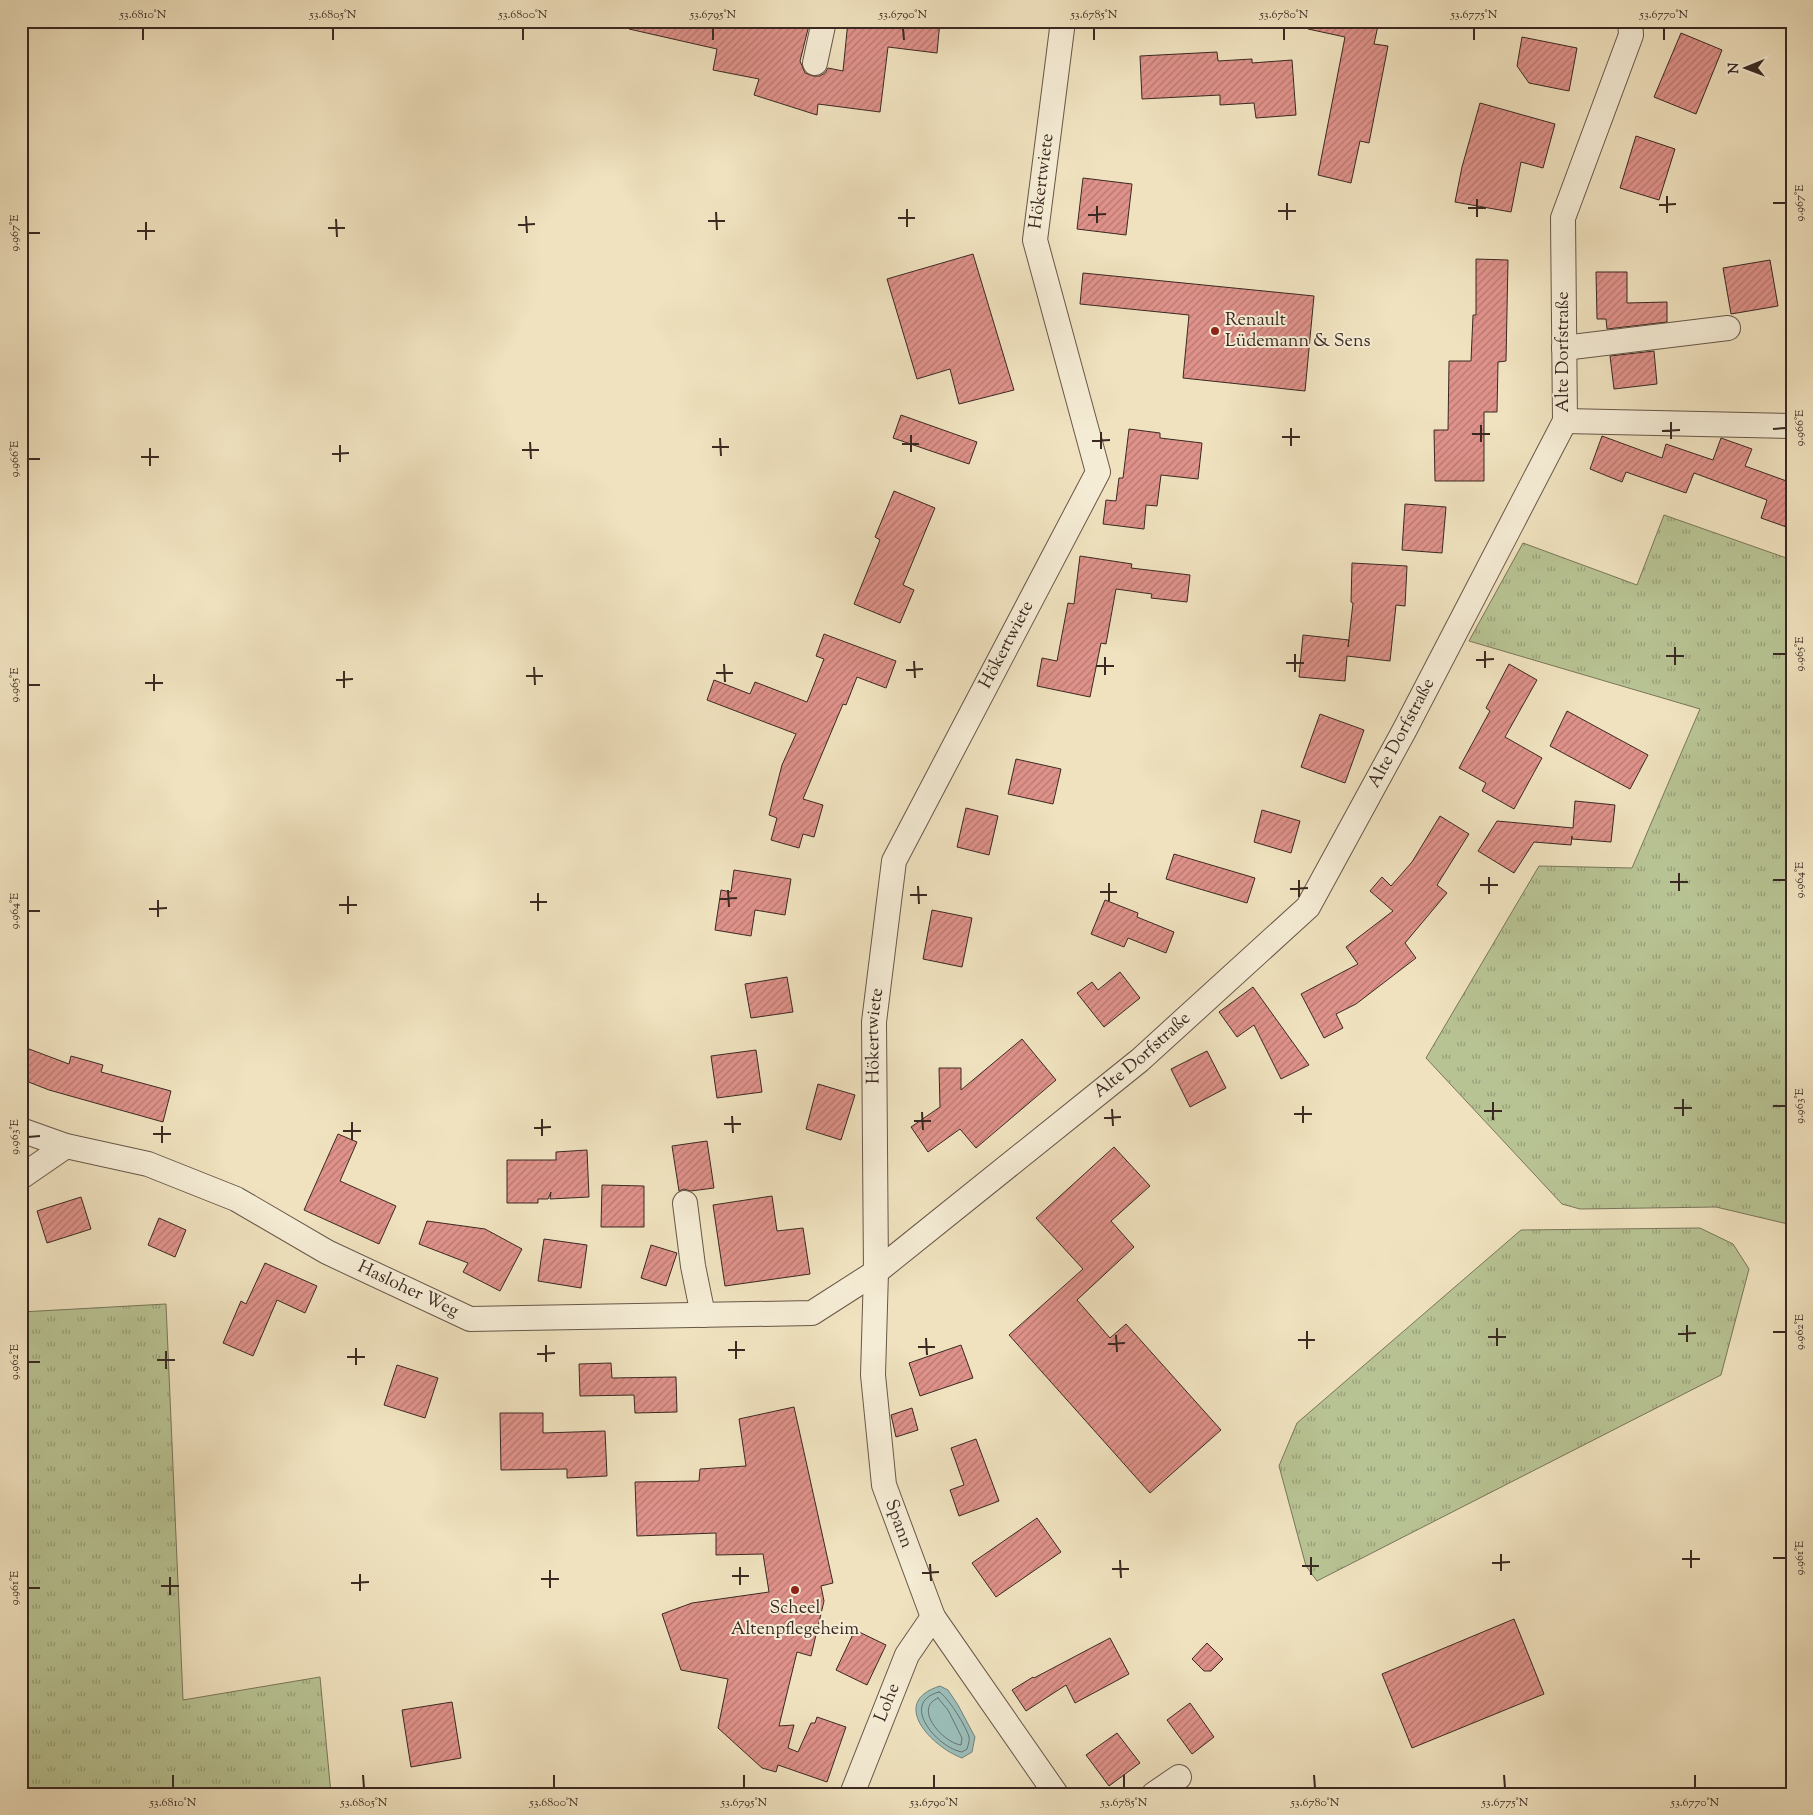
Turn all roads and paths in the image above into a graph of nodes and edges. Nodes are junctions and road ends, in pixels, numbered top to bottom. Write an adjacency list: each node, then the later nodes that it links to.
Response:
1 (824, 21): 4 (street)
2 (1063, 21): 13 (street, Hökertwiete)
3 (1630, 21): 6 (street, Alte Dorfstraße)
4 (815, 63)
5 (1728, 328): 6 (street)
6 (1564, 348): 7 (street, Alte Dorfstraße)
7 (1565, 421): 8 (street); 13 (street, Alte Dorfstraße)
8 (1792, 426)
9 (21, 1130): 10 (street, Hasloher Weg)
10 (66, 1146): 11 (street); 14 (street, Hasloher Weg)
11 (21, 1177)
12 (685, 1204): 14 (street)
13 (876, 1272): 14 (street, Hasloher Weg); 15 (street, Spann)
14 (703, 1315)
15 (933, 1617): 17 (street, Spann); 18 (street, Lohe)
16 (1178, 1777): 19 (street)
17 (1051, 1791)
18 (852, 1794)
19 (1154, 1794)

